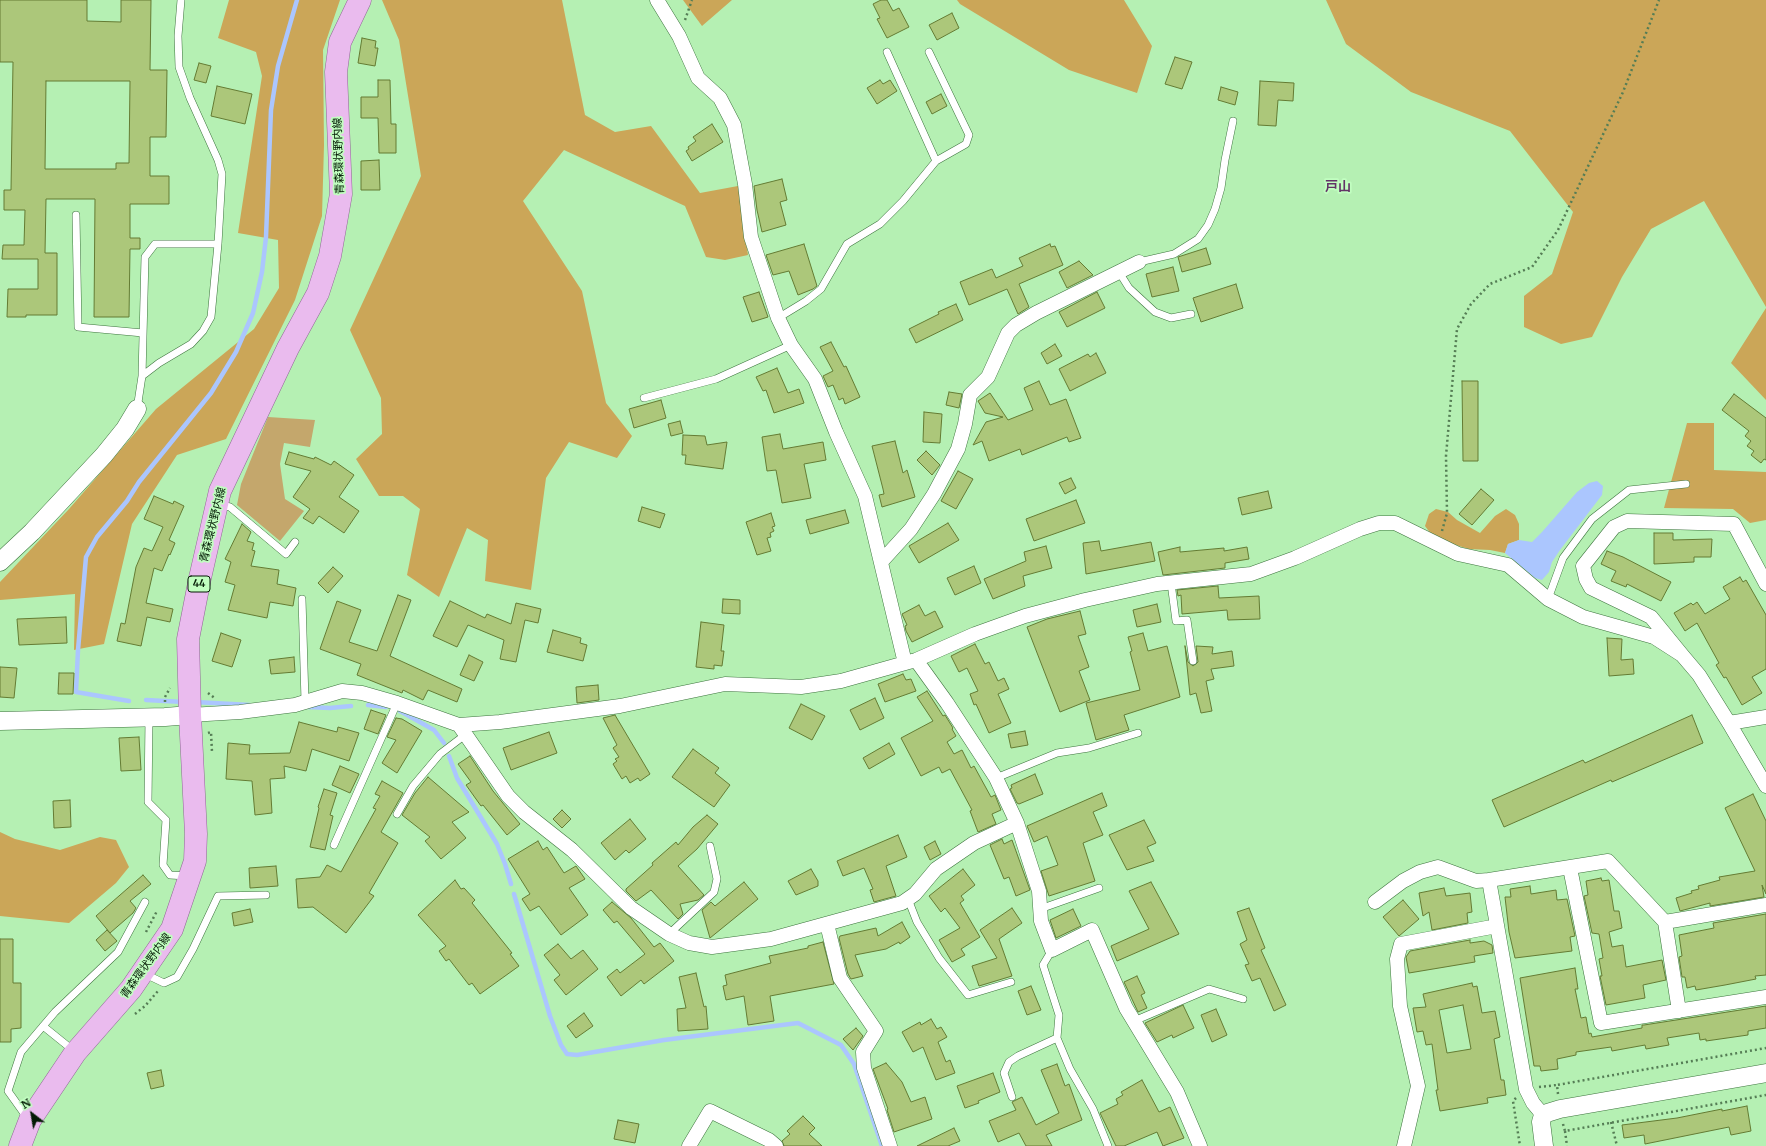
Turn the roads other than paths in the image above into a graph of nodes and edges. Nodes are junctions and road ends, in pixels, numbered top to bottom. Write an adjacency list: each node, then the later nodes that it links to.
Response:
1 (182, 0): 9 (lane)
2 (360, 0): 20 (main road, 青森環状野内線 / 44)
3 (657, 0): 13 (street)
4 (887, 52): 7 (lane)
5 (929, 52): 7 (lane)
6 (1233, 121): 10 (lane)
7 (936, 161): 13 (lane)
8 (76, 215): 14 (lane)
9 (218, 244): 14 (lane); 16 (lane)
10 (1139, 262): 11 (street)
11 (1119, 272): 12 (lane); 23 (street)
12 (1191, 314)
13 (778, 318): 15 (street)
14 (143, 333): 16 (lane)
15 (791, 345): 17 (lane); 23 (street)
16 (142, 376): 18 (lane)
17 (644, 398)
18 (137, 409): 22 (street)
19 (1686, 484): 26 (lane)
20 (217, 504): 21 (lane); 33 (main road, 青森環状野内線 / 44)
21 (295, 542)
22 (0, 562)
23 (881, 562): 30 (street)
24 (1171, 583): 26 (street); 29 (lane); 30 (street)
25 (1766, 584): 28 (street)
26 (1548, 599): 28 (street)
27 (302, 600): 31 (lane)
28 (1682, 655): 37 (street)
29 (1193, 661)
30 (911, 662): 38 (street); 40 (street)
31 (305, 701): 32 (street); 33 (street)
32 (397, 703): 38 (street); 44 (lane)
33 (190, 715): 35 (street); 47 (main road, 青森環状野内線 / 44)
34 (1766, 717): 37 (street)
35 (149, 718): 36 (street); 47 (lane)
36 (0, 721)
37 (1729, 722): 41 (street)
38 (462, 730): 42 (lane); 59 (street)
39 (1138, 733): 40 (lane)
40 (996, 778): 43 (street)
41 (1766, 786)
42 (397, 814)
43 (1017, 823): 51 (street); 55 (street)
44 (334, 845)
45 (710, 846): 59 (lane)
46 (1570, 868): 48 (street); 56 (street); 65 (street)
47 (189, 876): 61 (main road, 青森環状野内線 / 44)
48 (1489, 880): 53 (street); 58 (street)
49 (1099, 888): 55 (lane)
50 (266, 895): 61 (lane)
51 (908, 899): 57 (street); 62 (lane)
52 (145, 902): 67 (lane)
53 (1375, 902)
54 (1766, 904): 56 (street)
55 (1040, 909): 60 (street)
56 (1665, 922): 65 (street)
57 (827, 924): 59 (street); 77 (street)
58 (1497, 926): 72 (street); 80 (street)
59 (669, 934)
60 (1052, 950): 66 (street); 68 (lane)
61 (143, 973): 69 (main road, 青森環状野内線 / 44)
62 (1011, 982)
63 (1766, 997): 65 (street)
64 (1243, 999): 66 (lane)
65 (1680, 1010)
66 (1134, 1021): 79 (street)
67 (43, 1026): 69 (lane); 73 (lane)
68 (1057, 1038): 71 (lane); 78 (lane)
69 (75, 1052): 73 (main road, 青森環状野内線 / 44)
70 (1766, 1073): 72 (street)
71 (1012, 1097)
72 (1543, 1115): 81 (street)
73 (30, 1120): 74 (main road, 青森環状野内線 / 44)
74 (20, 1146)
75 (689, 1146): 76 (street)
76 (776, 1146)
77 (890, 1146)
78 (1108, 1146)
79 (1200, 1146)
80 (1404, 1146)
81 (1544, 1146)

